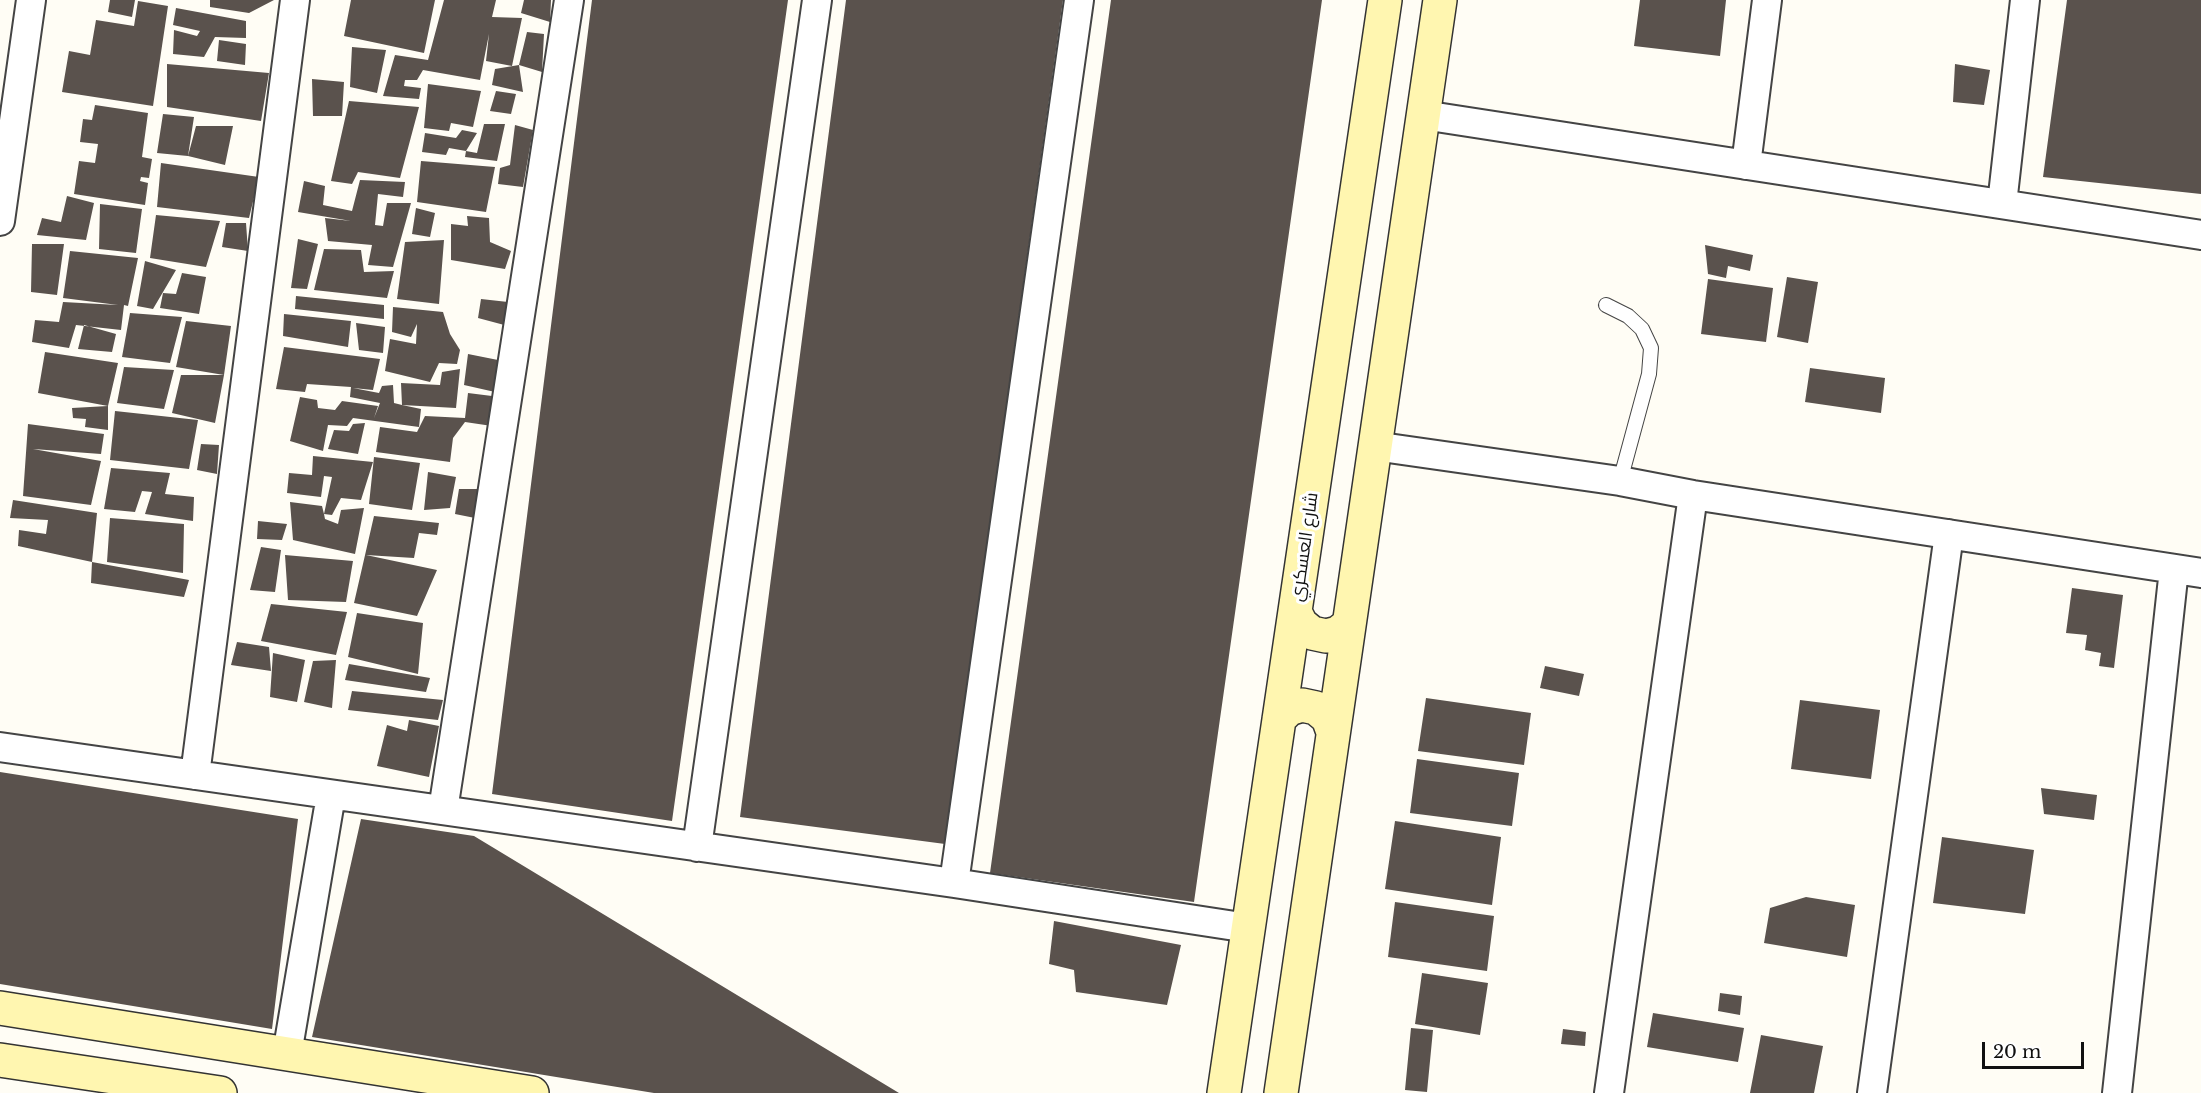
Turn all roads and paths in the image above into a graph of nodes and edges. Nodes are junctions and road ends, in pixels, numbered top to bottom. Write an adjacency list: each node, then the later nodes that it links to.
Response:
1 (31, 0): 13 (street)
2 (295, 0): 26 (street)
3 (569, 0): 28 (street)
4 (817, 0): 29 (street)
5 (1079, 0): 30 (street)
6 (1385, 0): 21 (main road, شارع العسكري)
7 (1440, 0): 10 (main road)
8 (1767, 0): 11 (street)
9 (2025, 0): 12 (street)
10 (1423, 115): 11 (street); 16 (main road)
11 (1746, 165): 12 (street)
12 (2002, 204): 14 (street)
13 (0, 221)
14 (2201, 235)
15 (1606, 305): 17 (lane)
16 (1374, 446): 17 (street); 22 (main road)
17 (1620, 481): 18 (street)
18 (1693, 495): 19 (street); 39 (street)
19 (1949, 534): 20 (street); 40 (street)
20 (2187, 571): 41 (street)
21 (1296, 612): 22 (main road); 23 (main road, شارع العسكري)
22 (1348, 625): 24 (main road)
23 (1279, 719): 24 (main road); 31 (main road, شارع العسكري)
24 (1333, 732): 38 (main road)
25 (0, 747): 26 (street)
26 (195, 775): 27 (street)
27 (331, 795): 28 (street); 33 (street)
28 (443, 810): 29 (street)
29 (697, 847): 30 (street)
30 (954, 883): 31 (street)
31 (1248, 928): 37 (main road, شارع العسكري)
32 (0, 1008): 33 (main road)
33 (287, 1054): 36 (main road)
34 (0, 1060): 35 (main road)
35 (220, 1093)
36 (532, 1093)
37 (1224, 1093)
38 (1281, 1093)
39 (1609, 1093)
40 (1872, 1093)
41 (2117, 1093)

